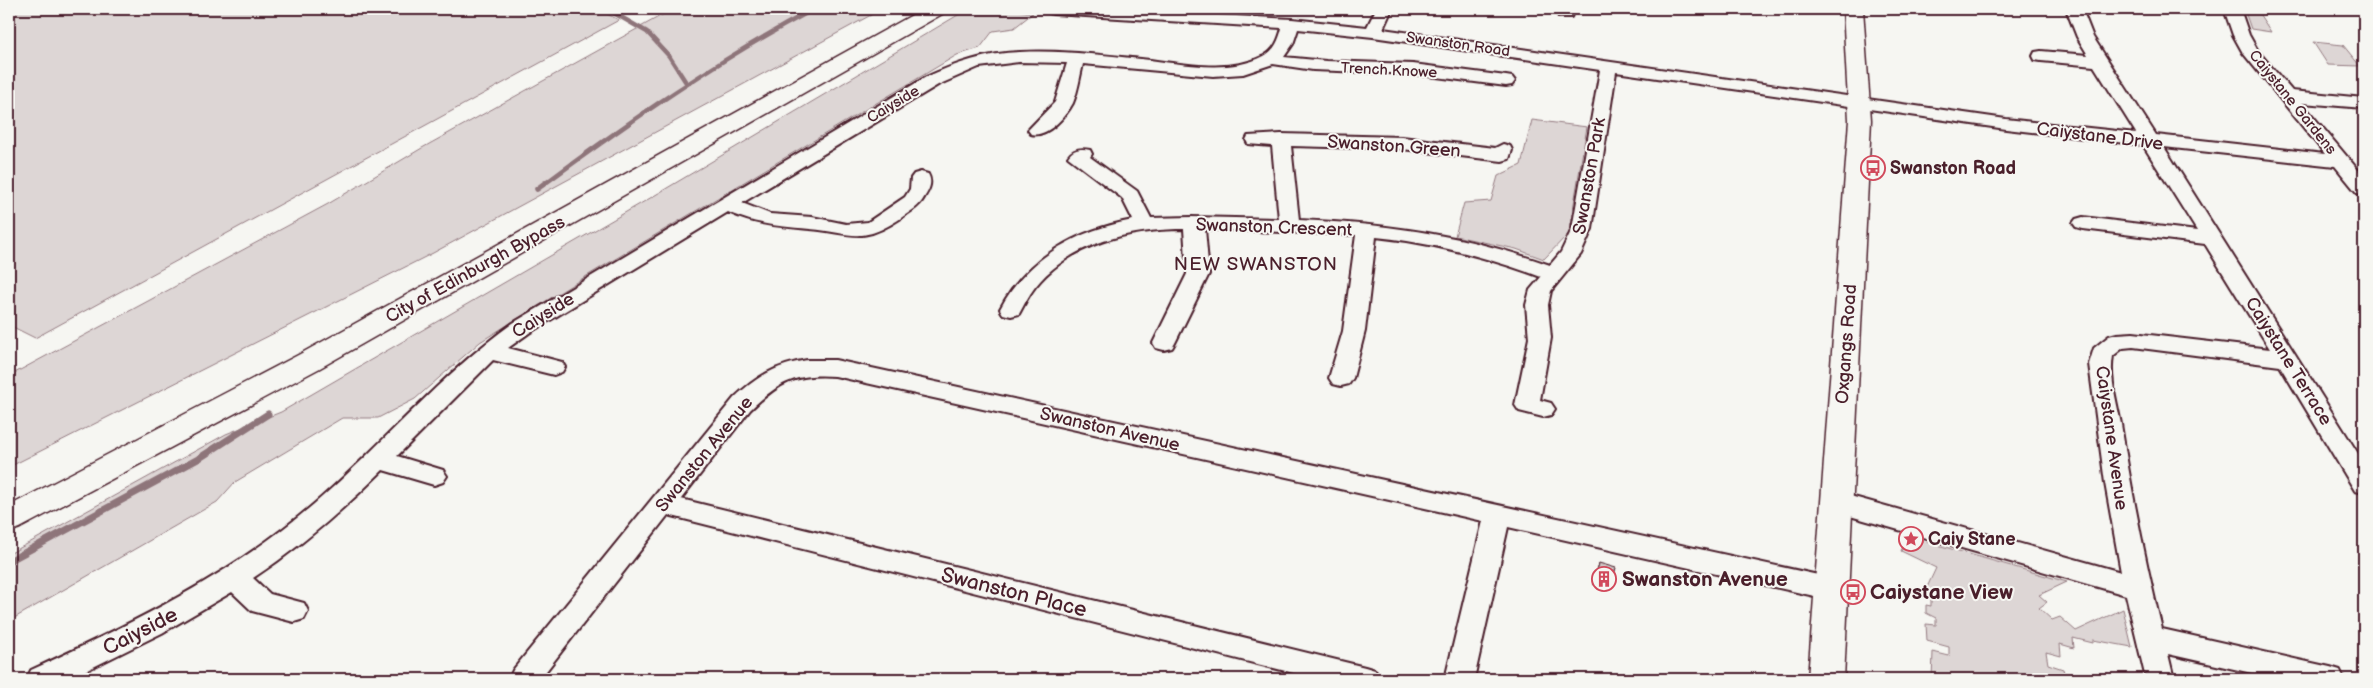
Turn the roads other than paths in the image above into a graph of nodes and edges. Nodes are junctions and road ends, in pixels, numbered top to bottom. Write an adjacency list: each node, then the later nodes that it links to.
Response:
1 (911, 9): 48 (main road, City of Edinburgh Bypass)
2 (937, 9): 40 (main road, City of Edinburgh Bypass)
3 (1053, 9): 8 (street, Swanston Road)
4 (1384, 9): 9 (street)
5 (1853, 9): 17 (main road, Oxgangs Road)
6 (2074, 9): 13 (street, Caiystane Terrace)
7 (2232, 9): 16 (street, Caiystane Gardens)
8 (1292, 24): 9 (street, Swanston Road); 11 (street)
9 (1373, 32): 14 (street, Swanston Road)
10 (2041, 56): 13 (street)
11 (1272, 59): 12 (street, Caiyside); 15 (street, Trench Knowe)
12 (1076, 60): 19 (street); 28 (street, Caiyside)
13 (2101, 61): 22 (street, Caiystane Terrace)
14 (1609, 66): 17 (street, Swanston Road); 35 (street, Swanston Park)
15 (1513, 80)
16 (2286, 96): 18 (street); 25 (street, Caiystane Gardens)
17 (1860, 103): 22 (street, Caiystane Drive); 47 (main road, Oxgangs Road)
18 (2364, 103)
19 (1037, 130)
20 (1255, 140): 21 (street, Swanston Green)
21 (1281, 140): 23 (street, Swanston Green); 32 (street)
22 (2150, 141): 25 (street, Caiystane Drive); 34 (street, Caiystane Terrace)
23 (1504, 150)
24 (1083, 154): 31 (street)
25 (2341, 161): 27 (street, Caiystane Gardens)
26 (921, 178): 28 (street)
27 (2364, 189)
28 (727, 204): 38 (street, Caiyside)
29 (1194, 223): 31 (street, Swanston Crescent); 32 (street, Swanston Crescent); 37 (street)
30 (2083, 224): 34 (street)
31 (1144, 225): 36 (street, Swanston Crescent)
32 (1290, 225): 33 (street, Swanston Crescent)
33 (1366, 231): 35 (street, Swanston Crescent); 42 (street)
34 (2212, 239): 39 (street, Caiystane Terrace)
35 (1554, 274): 43 (street, Swanston Park)
36 (1008, 303)
37 (1162, 337)
38 (489, 351): 41 (street, Caiyside); 44 (street, Caiyside)
39 (2287, 359): 46 (street, Caiystane Terrace); 53 (street, Caiystane Avenue)
40 (310, 361): 48 (main road, City of Edinburgh Bypass); 51 (main road)
41 (554, 367)
42 (1338, 370)
43 (1543, 409)
44 (377, 460): 45 (street); 52 (street, Caiyside)
45 (434, 476)
46 (2364, 484)
47 (1836, 502): 53 (street); 54 (main road, Oxgangs Road)
48 (11, 503)
49 (663, 504): 50 (street, Swanston Avenue); 58 (street, Swanston Avenue); 59 (street, Swanston Place)
50 (1497, 516): 54 (street, Swanston Avenue); 60 (street)
51 (9, 532)
52 (235, 578): 55 (street); 57 (street, Caiyside)
53 (2138, 587): 56 (street, Caiystane Avenue)
54 (1832, 589): 61 (main road, Oxgangs Road)
55 (294, 611)
56 (2149, 638): 62 (street, Caiystane Avenue); 63 (street)
57 (41, 679)
58 (523, 679)
59 (1365, 679)
60 (1460, 679)
61 (1826, 679)
62 (2160, 679)
63 (2330, 679)

